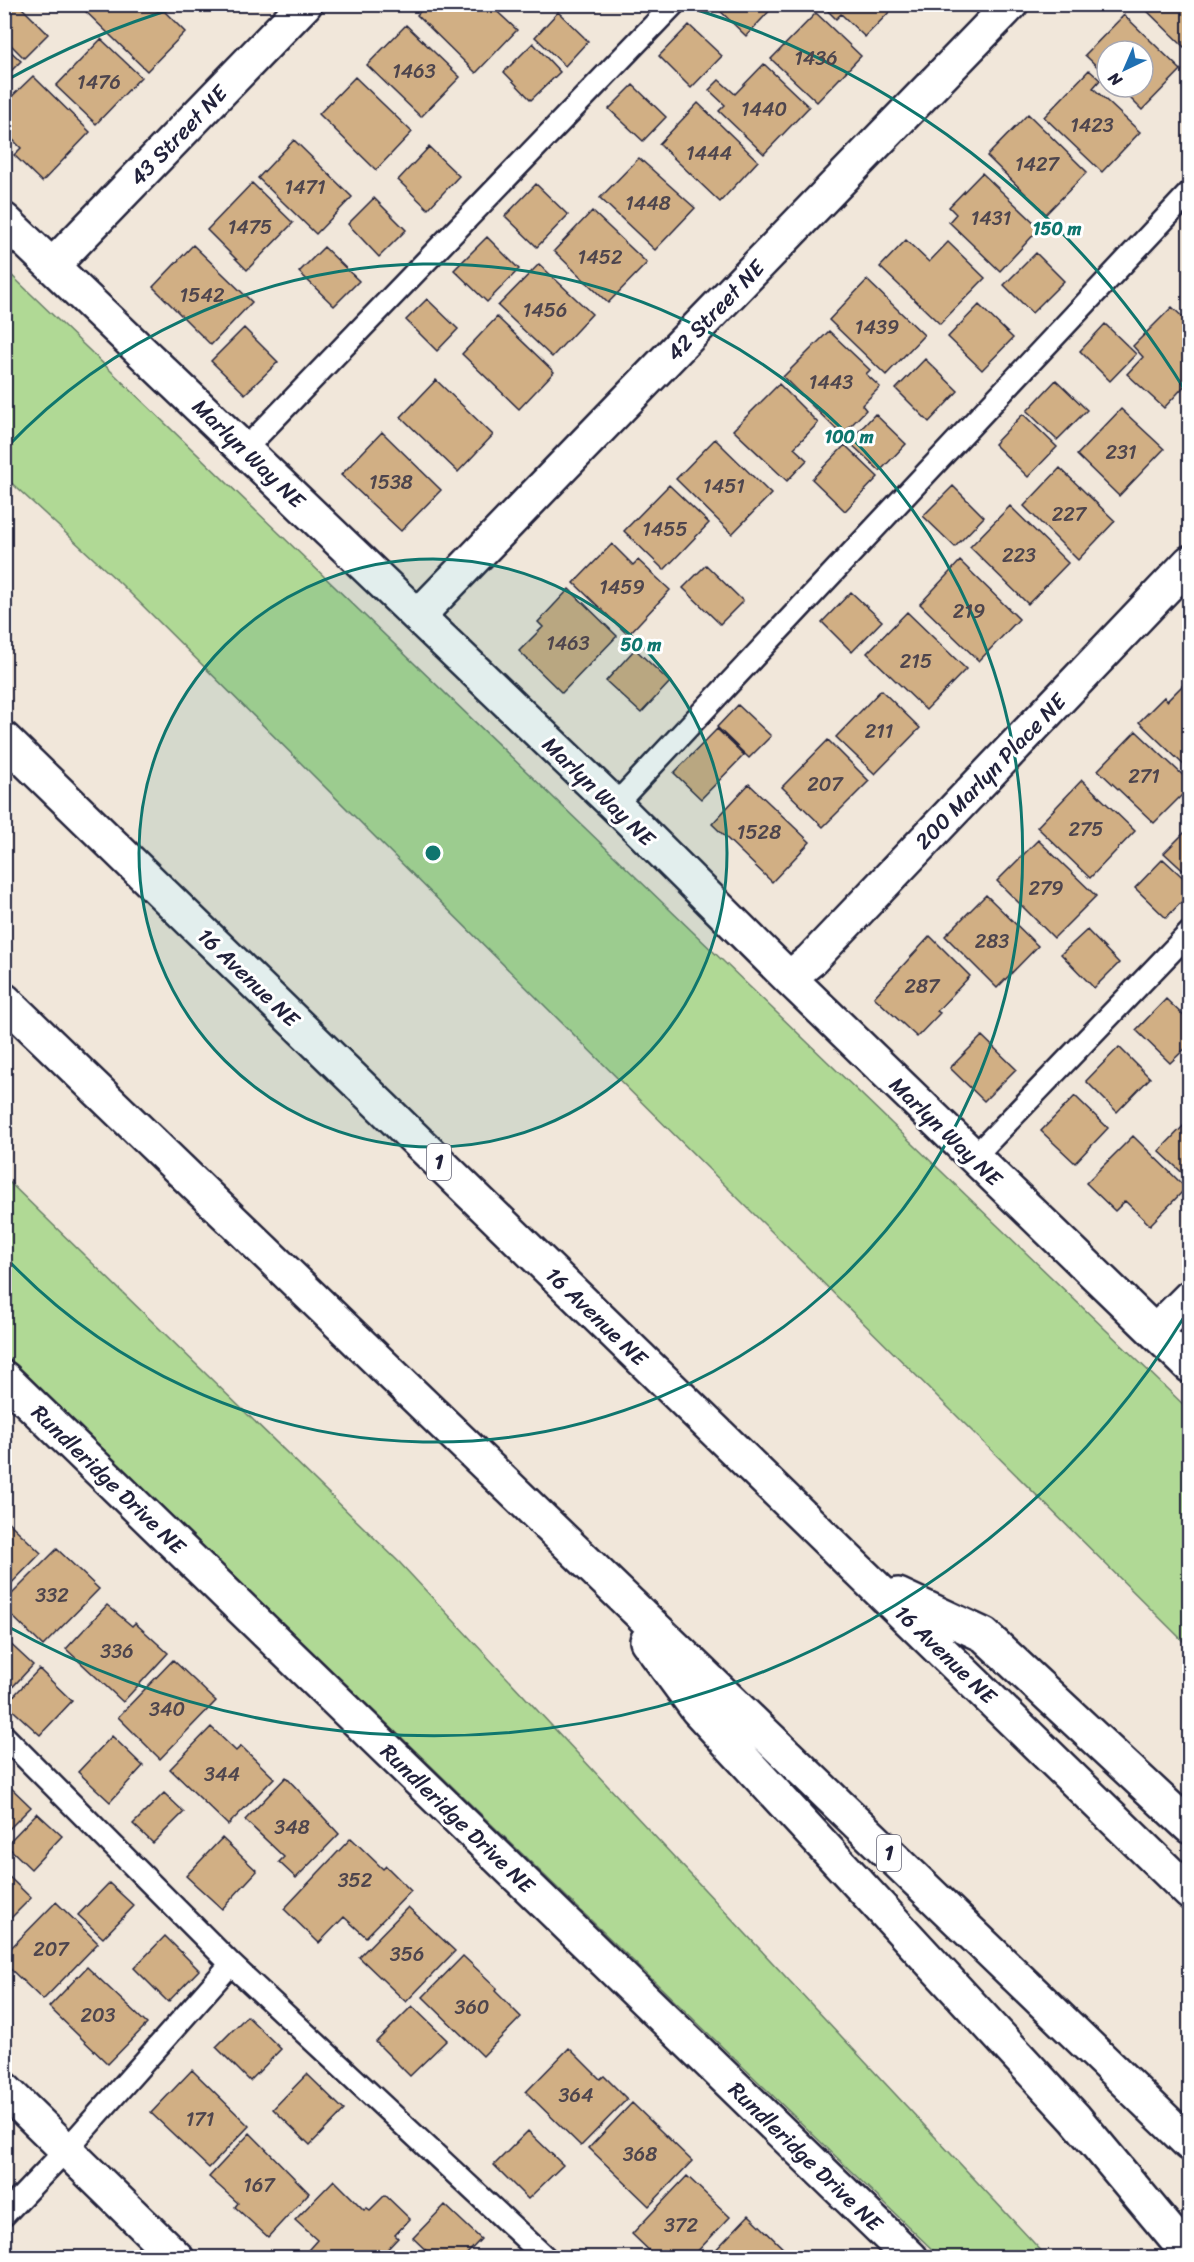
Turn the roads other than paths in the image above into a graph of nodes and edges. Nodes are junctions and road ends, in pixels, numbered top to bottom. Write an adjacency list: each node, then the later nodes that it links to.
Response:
1 (305, 4): 6 (main road, 43 Street NE)
2 (674, 4): 7 (lane)
3 (1011, 4): 9 (main road, 42 Street NE)
4 (1190, 192): 11 (lane)
5 (4, 220): 6 (main road, Marlyn Way NE)
6 (52, 266): 7 (main road, Marlyn Way NE)
7 (245, 449): 9 (main road, Marlyn Way NE)
8 (1190, 562): 13 (main road, 200 Marlyn Place NE)
9 (419, 615): 11 (main road, Marlyn Way NE)
10 (4, 739): 21 (main road, 16 Avenue NE / 1)
11 (615, 805): 13 (main road, Marlyn Way NE)
12 (1190, 932): 15 (lane)
13 (789, 978): 15 (main road, Marlyn Way NE)
14 (4, 1000): 20 (main road, 1)
15 (974, 1157): 17 (main road, Marlyn Way NE)
16 (1190, 1297): 17 (main road)
17 (1155, 1332): 18 (main road, Marlyn Way NE)
18 (1190, 1366)
19 (4, 1377): 33 (main road, Rundleridge Drive NE)
20 (589, 1562): 27 (main road, 1); 30 (main road)
21 (874, 1584): 23 (main road); 24 (main road, 16 Avenue NE / 1)
22 (4, 1736): 25 (lane)
23 (1190, 1827)
24 (1190, 1893)
25 (231, 1964): 28 (lane); 32 (lane)
26 (4, 2089): 28 (main road)
27 (1190, 2145)
28 (67, 2149): 29 (lane); 31 (main road)
29 (4, 2215)
30 (1190, 2256)
31 (177, 2258)
32 (546, 2258)
33 (911, 2258)

